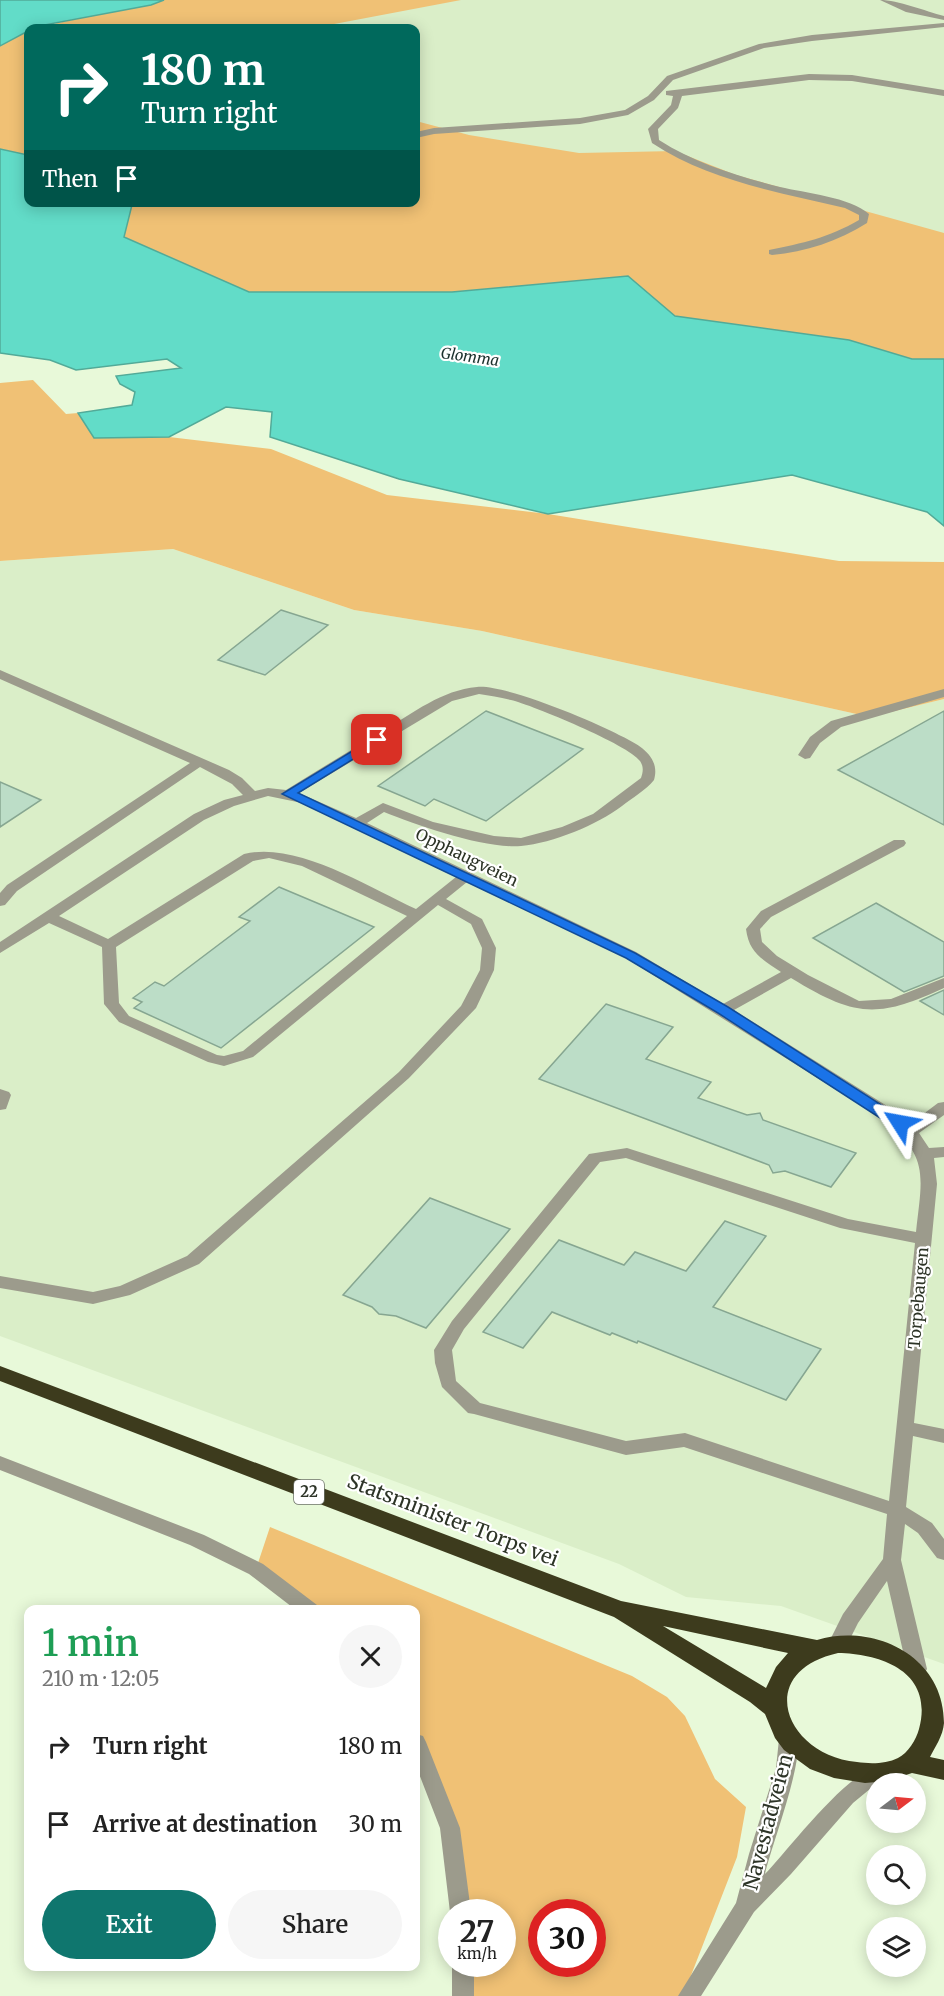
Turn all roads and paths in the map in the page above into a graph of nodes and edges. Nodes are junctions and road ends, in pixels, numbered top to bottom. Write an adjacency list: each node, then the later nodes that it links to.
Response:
1 (885, 0): 2 (street)
2 (944, 18)
3 (944, 25): 4 (street)
4 (658, 91): 6 (street); 7 (street)
5 (944, 93): 6 (street)
6 (678, 94): 8 (street)
7 (420, 134)
8 (772, 252)
9 (0, 674): 12 (street)
10 (944, 693): 11 (street)
11 (805, 755)
12 (198, 763): 14 (street); 19 (street)
13 (288, 794): 14 (street, Opphaugveien); 15 (street, Opphaugveien); 15 (street)
14 (252, 796): 21 (street, Opphaugveien)
15 (357, 824): 17 (street, Opphaugveien)
16 (899, 843): 24 (street)
17 (465, 876): 18 (street); 26 (street, Opphaugveien)
18 (436, 899): 20 (street); 34 (street)
19 (0, 902)
20 (416, 915): 22 (street); 22 (street)
21 (48, 917): 22 (street); 23 (street, Opphaugveien)
22 (109, 945)
23 (0, 949)
24 (793, 971): 25 (street); 26 (street)
25 (944, 982)
26 (723, 1010): 30 (street, Opphaugveien)
27 (0, 1094): 28 (street)
28 (0, 1105)
29 (944, 1107): 30 (street)
30 (910, 1132): 32 (street, Torpebaugen)
31 (944, 1152): 32 (street)
32 (925, 1154): 33 (street, Torpebaugen)
33 (924, 1239): 36 (street, Torpebaugen); 39 (street)
34 (0, 1282)
35 (0, 1373): 43 (highway, Statsminister Torps vei / 22)
36 (906, 1428): 37 (street); 39 (street, Torpebaugen)
37 (944, 1436)
38 (0, 1463): 42 (street)
39 (898, 1511): 40 (street); 41 (street, Torpebaugen)
40 (944, 1554)
41 (892, 1560): 44 (street); 45 (street)
42 (303, 1605)
43 (619, 1610): 44 (highway, Statsminister Torps vei / 22); 47 (highway, Statsminister Torps vei / 22)
44 (827, 1646): 45 (highway, 22); 47 (highway)
45 (917, 1669): 46 (highway, 22)
46 (941, 1702): 50 (highway, 22)
47 (776, 1709): 48 (highway, 22)
48 (789, 1739): 52 (highway, 22); 56 (street, Navestadveien)
49 (420, 1752): 55 (street)
50 (909, 1763): 51 (highway, 22); 53 (highway, 22)
51 (944, 1770)
52 (866, 1773)
53 (878, 1773)
54 (866, 1782): 56 (street, Navestadveien)
55 (459, 1899)
56 (746, 1906): 59 (street, Navestadveien)
57 (463, 1977): 58 (street)
58 (463, 1996)
59 (689, 1996)

